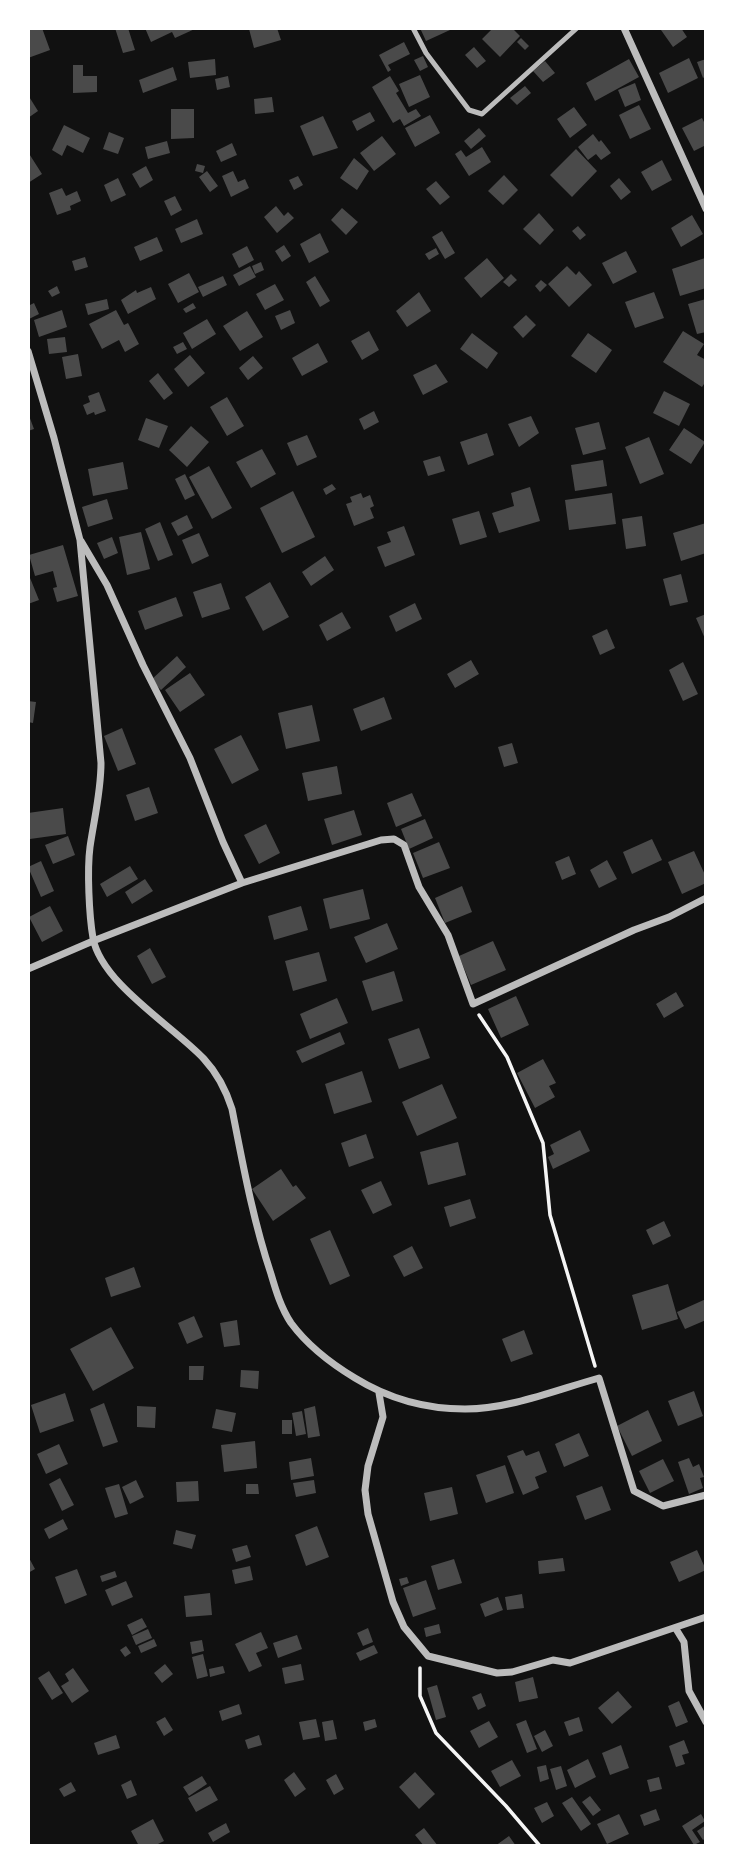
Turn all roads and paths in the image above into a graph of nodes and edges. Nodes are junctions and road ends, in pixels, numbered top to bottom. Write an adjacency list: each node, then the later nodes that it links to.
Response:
1 (413, 28): 2 (lane)
2 (577, 28)
3 (624, 28): 4 (street)
4 (706, 209)
5 (28, 351): 6 (street)
6 (80, 540): 7 (street); 9 (street)
7 (242, 883): 9 (street); 11 (street)
8 (706, 898): 11 (street)
9 (93, 941): 10 (street); 13 (street)
10 (28, 969)
11 (473, 1004): 12 (path)
12 (599, 1378): 13 (street); 14 (street)
13 (379, 1393): 17 (street)
14 (706, 1495)
15 (706, 1617): 16 (street)
16 (676, 1629): 17 (street); 18 (street)
17 (419, 1648): 19 (path)
18 (706, 1722)
19 (540, 1846)

